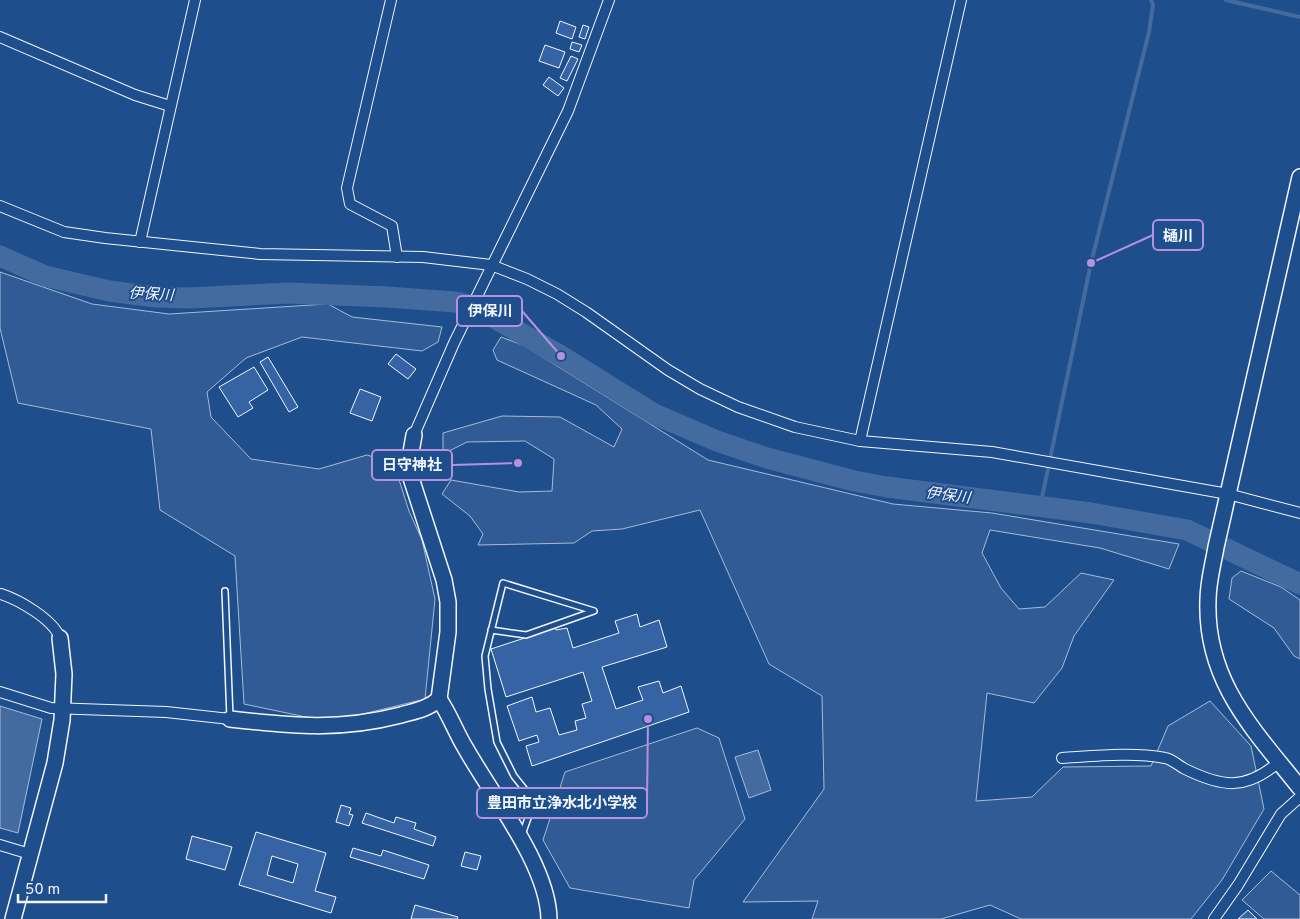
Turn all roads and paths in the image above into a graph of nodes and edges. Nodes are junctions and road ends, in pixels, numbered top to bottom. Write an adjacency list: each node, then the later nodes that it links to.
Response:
1 (194, 0): 6 (street)
2 (390, 0): 10 (street)
3 (609, 0): 11 (street)
4 (961, 0): 13 (street)
5 (0, 37): 6 (street)
6 (170, 106): 9 (street)
7 (1300, 177): 14 (street)
8 (0, 206): 9 (street)
9 (140, 242): 10 (street)
10 (397, 257): 11 (street)
11 (489, 270): 12 (street); 13 (street)
12 (414, 435): 21 (street)
13 (860, 441): 14 (street)
14 (1227, 499): 15 (street); 25 (street)
15 (1300, 514)
16 (225, 591): 23 (lane)
17 (0, 595): 19 (street)
18 (491, 630): 18 (lane); 28 (lane)
19 (60, 638): 22 (street)
20 (0, 692): 22 (street)
21 (439, 699): 23 (street); 28 (street)
22 (63, 708): 23 (street); 30 (street)
23 (230, 719)
24 (1062, 758): 25 (street)
25 (1279, 762): 26 (street)
26 (1300, 788)
27 (1300, 797): 33 (street)
28 (521, 840): 32 (street)
29 (0, 845): 30 (street)
30 (30, 854): 31 (street)
31 (13, 919)
32 (549, 919)
33 (1214, 919)

